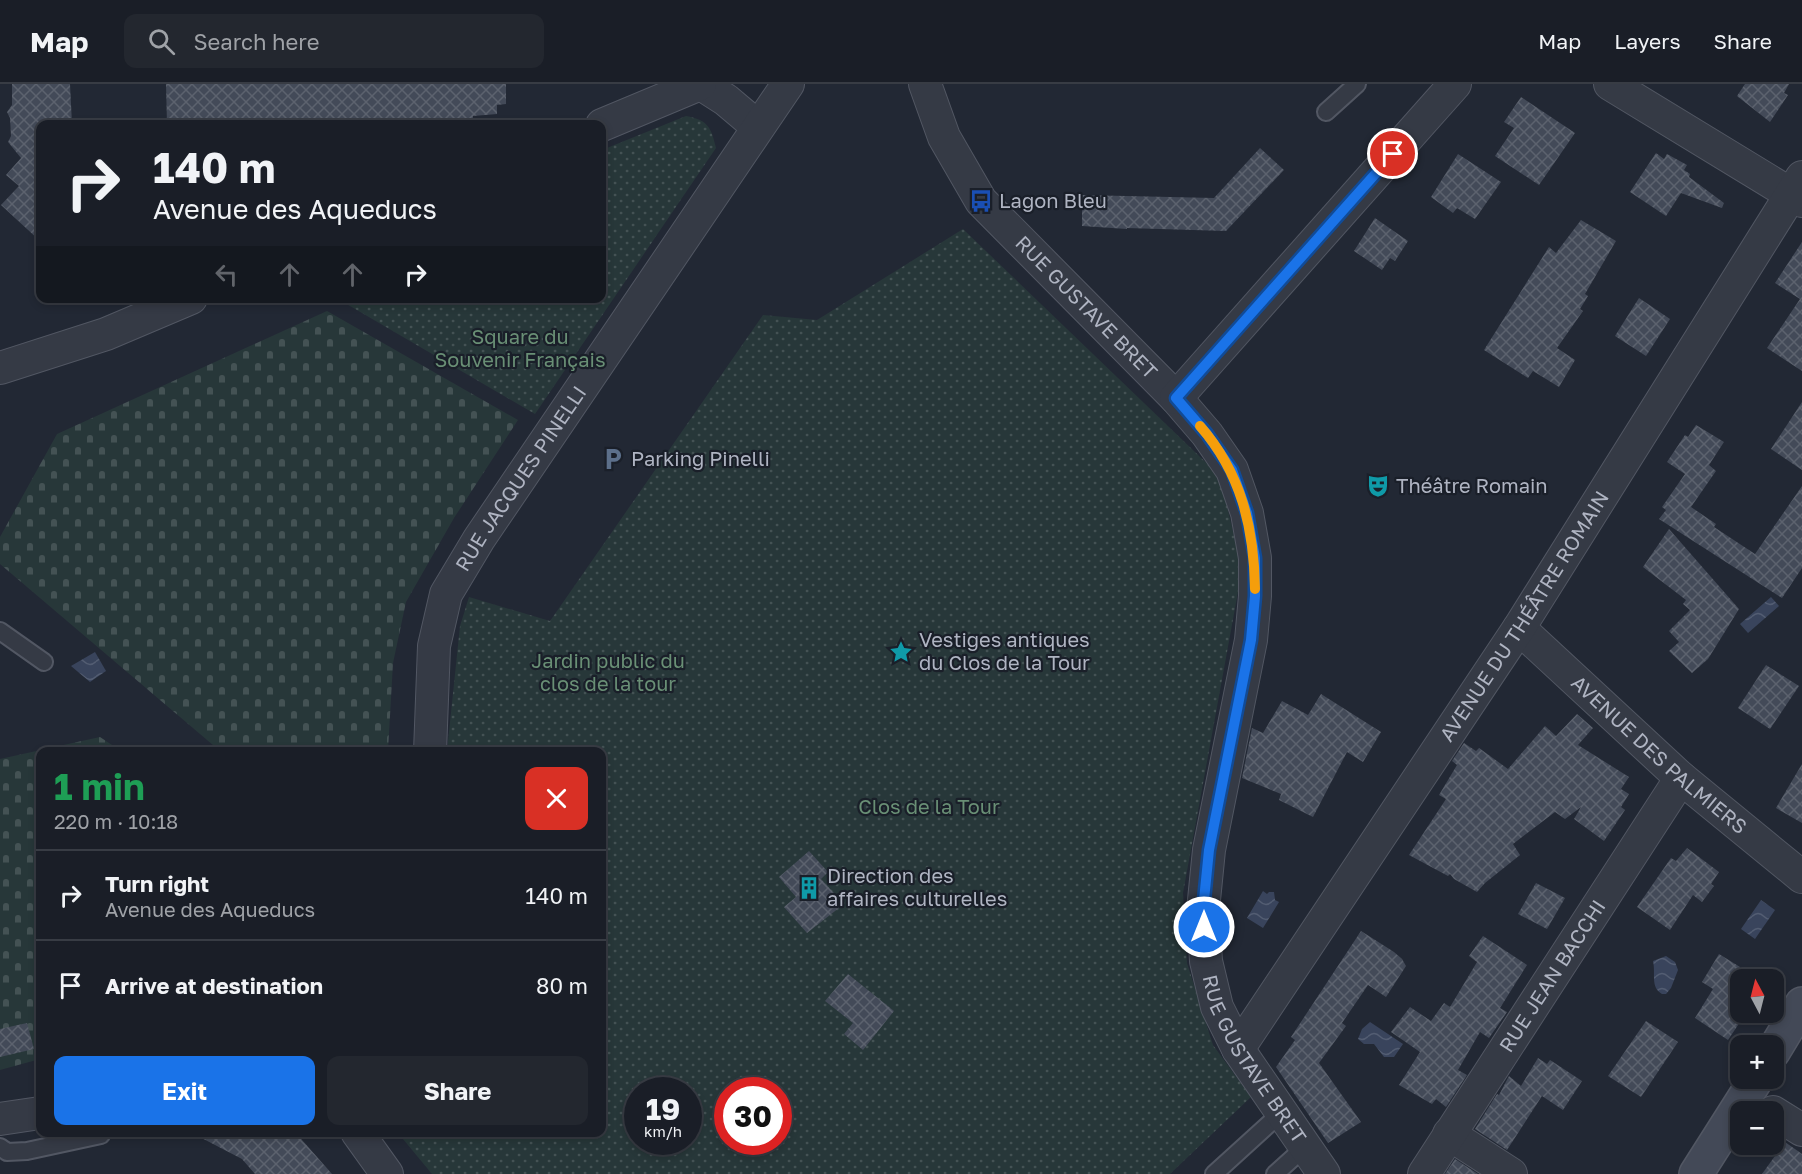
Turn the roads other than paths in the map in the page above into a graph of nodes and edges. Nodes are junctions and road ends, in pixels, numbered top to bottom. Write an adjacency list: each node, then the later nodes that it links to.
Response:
1 (701, 84): 8 (street); 9 (street)
2 (788, 84): 9 (street, RUE JACQUES PINELLI)
3 (926, 84): 13 (street, RUE GUSTAVE BRET)
4 (1357, 84): 7 (lane)
5 (1455, 84): 13 (street)
6 (1610, 84): 10 (street)
7 (1326, 112)
8 (606, 124)
9 (758, 127): 17 (street, RUE JACQUES PINELLI)
10 (1798, 191): 14 (street, AVENUE DU THÉÂTRE ROMAIN)
11 (179, 303): 12 (street)
12 (0, 368)
13 (1176, 398): 22 (street, RUE GUSTAVE BRET)
14 (1519, 628): 18 (street, AVENUE DES PALMIERS); 22 (street, AVENUE DU THÉÂTRE ROMAIN)
15 (0, 631): 16 (lane)
16 (44, 662)
17 (430, 747)
18 (1681, 778): 19 (street, AVENUE DES PALMIERS); 28 (street, RUE JEAN BACCHI)
19 (1802, 877)
20 (1802, 1004): 21 (main road)
21 (1783, 1035)
22 (1239, 1049): 24 (street, RUE GUSTAVE BRET)
23 (1762, 1099): 27 (street); 39 (main road)
24 (1281, 1113): 31 (street, RUE GUSTAVE BRET); 34 (lane)
25 (36, 1114): 26 (street)
26 (0, 1119)
27 (1802, 1130)
28 (1449, 1134): 37 (street, RUE JEAN BACCHI); 38 (street)
29 (91, 1137): 32 (lane)
30 (361, 1137): 33 (street)
31 (1305, 1146): 35 (lane); 36 (street, RUE GUSTAVE BRET)
32 (0, 1147)
33 (387, 1174)
34 (1214, 1174)
35 (1275, 1174)
36 (1324, 1174)
37 (1424, 1174)
38 (1511, 1174)
39 (1696, 1174)

